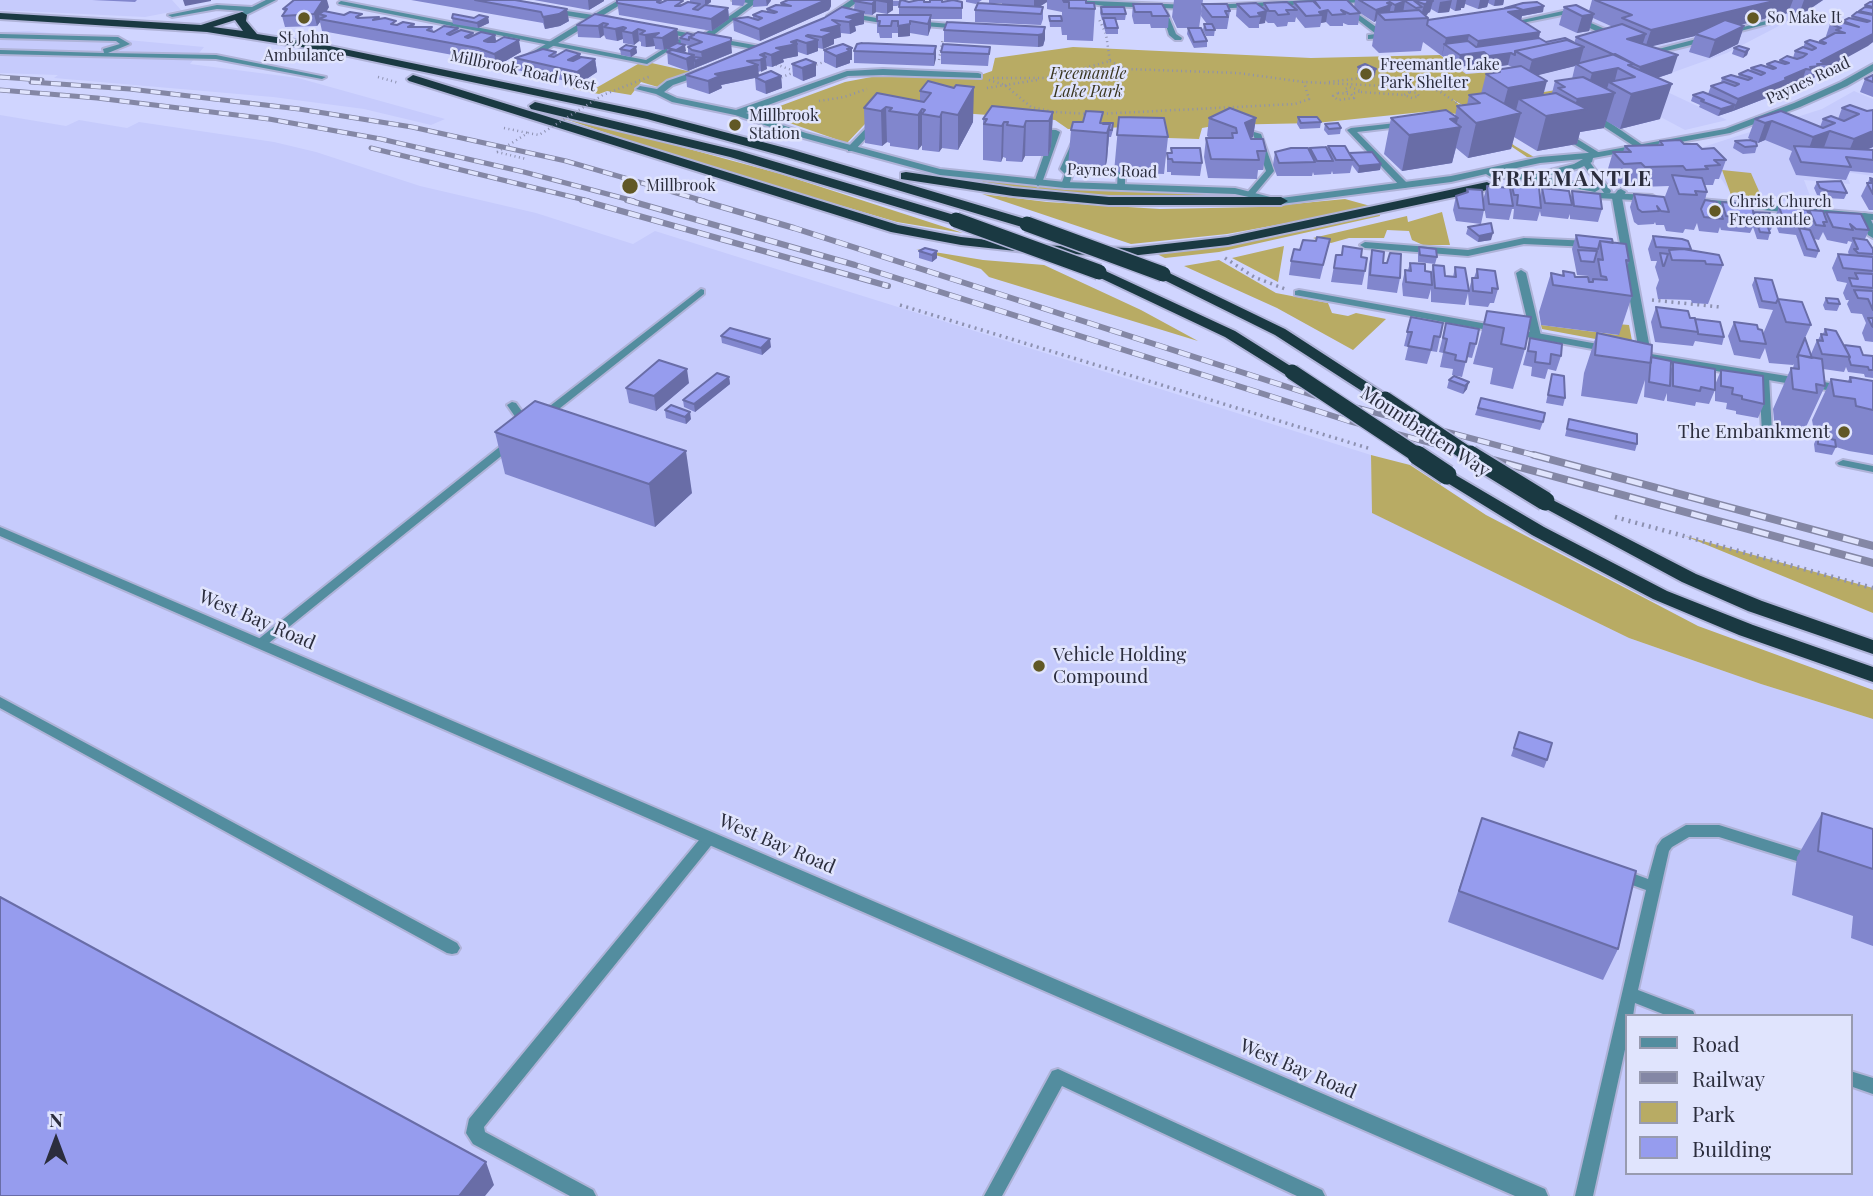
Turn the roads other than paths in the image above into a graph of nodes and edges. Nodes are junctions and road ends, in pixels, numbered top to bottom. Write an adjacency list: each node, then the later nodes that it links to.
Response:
1 (272, 0): 14 (street)
2 (624, 0): 19 (street)
3 (735, 0): 35 (lane)
4 (856, 0): 15 (street)
5 (1073, 0): 7 (street)
6 (1366, 0): 8 (street)
7 (1105, 2): 12 (street)
8 (1337, 2): 11 (street); 33 (lane)
9 (341, 3): 38 (lane)
10 (1188, 3): 11 (street); 12 (street)
11 (1256, 3)
12 (1161, 7): 36 (lane)
13 (545, 9): 19 (street)
14 (246, 12): 16 (street); 26 (highway); 30 (highway)
15 (840, 13): 25 (street); 28 (street)
16 (172, 15)
17 (1588, 15): 20 (lane)
18 (0, 16): 26 (highway, Millbrook Road West)
19 (594, 18): 22 (street); 38 (street)
20 (1575, 19): 24 (lane); 37 (lane)
21 (1773, 21): 29 (lane)
22 (618, 22)
23 (0, 24): 52 (highway, Millbrook Road West)
24 (1507, 24)
25 (815, 25)
26 (188, 28): 30 (highway, Millbrook Road West)
27 (654, 29): 31 (street)
28 (976, 29)
29 (1724, 34)
30 (251, 35): 65 (highway, Millbrook Road West)
31 (690, 35): 35 (street); 38 (lane)
32 (0, 36): 44 (lane)
33 (1371, 37)
34 (1712, 37): 43 (lane)
35 (704, 38): 41 (street)
36 (1178, 38)
37 (1625, 41)
38 (552, 43): 48 (street)
39 (778, 43): 41 (street)
40 (1638, 47): 43 (lane)
41 (765, 49): 45 (street)
42 (0, 52): 44 (lane)
43 (1650, 52): 46 (lane)
44 (65, 54): 51 (lane)
45 (749, 55)
46 (1661, 61)
47 (1873, 67): 63 (street, Paynes Road)
48 (507, 70)
49 (706, 70): 54 (street)
50 (978, 76): 55 (street)
51 (322, 77)
52 (407, 81): 74 (highway); 86 (highway, Millbrook Road West)
53 (640, 89): 54 (street, Paynes Road)
54 (659, 92): 55 (street, Paynes Road)
55 (737, 113): 64 (street, Paynes Road)
56 (878, 120): 64 (lane)
57 (1603, 122): 63 (lane)
58 (1421, 123): 73 (lane)
59 (1030, 130): 71 (lane)
60 (1557, 131): 66 (lane)
61 (1257, 134): 80 (lane)
62 (1085, 138): 72 (lane)
63 (1643, 148): 66 (street, Paynes Road)
64 (851, 149): 71 (street, Paynes Road)
65 (788, 153): 83 (highway); 87 (highway, Millbrook Road West)
66 (1592, 158): 67 (street, Paynes Road); 69 (street, Paynes Road); 78 (lane)
67 (1566, 168): 70 (street, Paynes Road); 75 (street)
68 (1121, 172): 76 (lane)
69 (1479, 174): 70 (street); 73 (street, Paynes Road)
70 (1529, 177): 74 (street, Paynes Road); 75 (street)
71 (1038, 183): 72 (street, Paynes Road)
72 (1065, 185): 76 (street, Paynes Road)
73 (1404, 185): 83 (street, Paynes Road)
74 (1487, 186): 77 (street)
75 (1577, 186): 78 (street)
76 (1121, 187): 80 (street, Paynes Road)
77 (1502, 188)
78 (1607, 191): 81 (street)
79 (1550, 192): 81 (street)
80 (1251, 193): 83 (street, Paynes Road)
81 (1619, 195): 82 (street); 92 (street)
82 (1662, 199)
83 (1282, 201)
84 (1683, 201): 85 (street)
85 (1869, 217): 88 (street)
86 (956, 220): 93 (highway, Mountbatten Way, bridge)
87 (1027, 224): 108 (highway, Mountbatten Way, bridge)
88 (1873, 235)
89 (1365, 245): 90 (street)
90 (1600, 245)
91 (1613, 246): 92 (street)
92 (1626, 248): 98 (street)
93 (1099, 272): 109 (highway, Mountbatten Way, bridge)
94 (1521, 273): 97 (lane)
95 (701, 292): 102 (lane)
96 (1299, 293): 97 (street)
97 (1536, 336): 98 (street)
98 (1646, 356): 99 (street)
99 (1763, 376): 100 (street); 103 (lane)
100 (1873, 394)
101 (512, 405): 102 (lane)
102 (529, 429): 107 (lane)
103 (1767, 433)
104 (1843, 463): 105 (lane)
105 (1873, 469)
106 (0, 531): 107 (street, West Bay Road)
107 (260, 644): 111 (street, West Bay Road)
108 (1873, 647)
109 (1873, 675)
110 (0, 702): 115 (lane)
111 (709, 838): 122 (lane); 125 (street, West Bay Road)
112 (1824, 863): 114 (lane)
113 (1602, 868): 114 (lane)
114 (1654, 887): 116 (lane)
115 (452, 948)
116 (1630, 994): 117 (lane); 118 (lane)
117 (1625, 1014)
118 (1682, 1014)
119 (1624, 1020): 126 (lane)
120 (1852, 1079): 121 (lane)
121 (1873, 1086)
122 (587, 1196)
123 (993, 1196): 124 (lane)
124 (1316, 1196)
125 (1538, 1196)
126 (1584, 1196)

